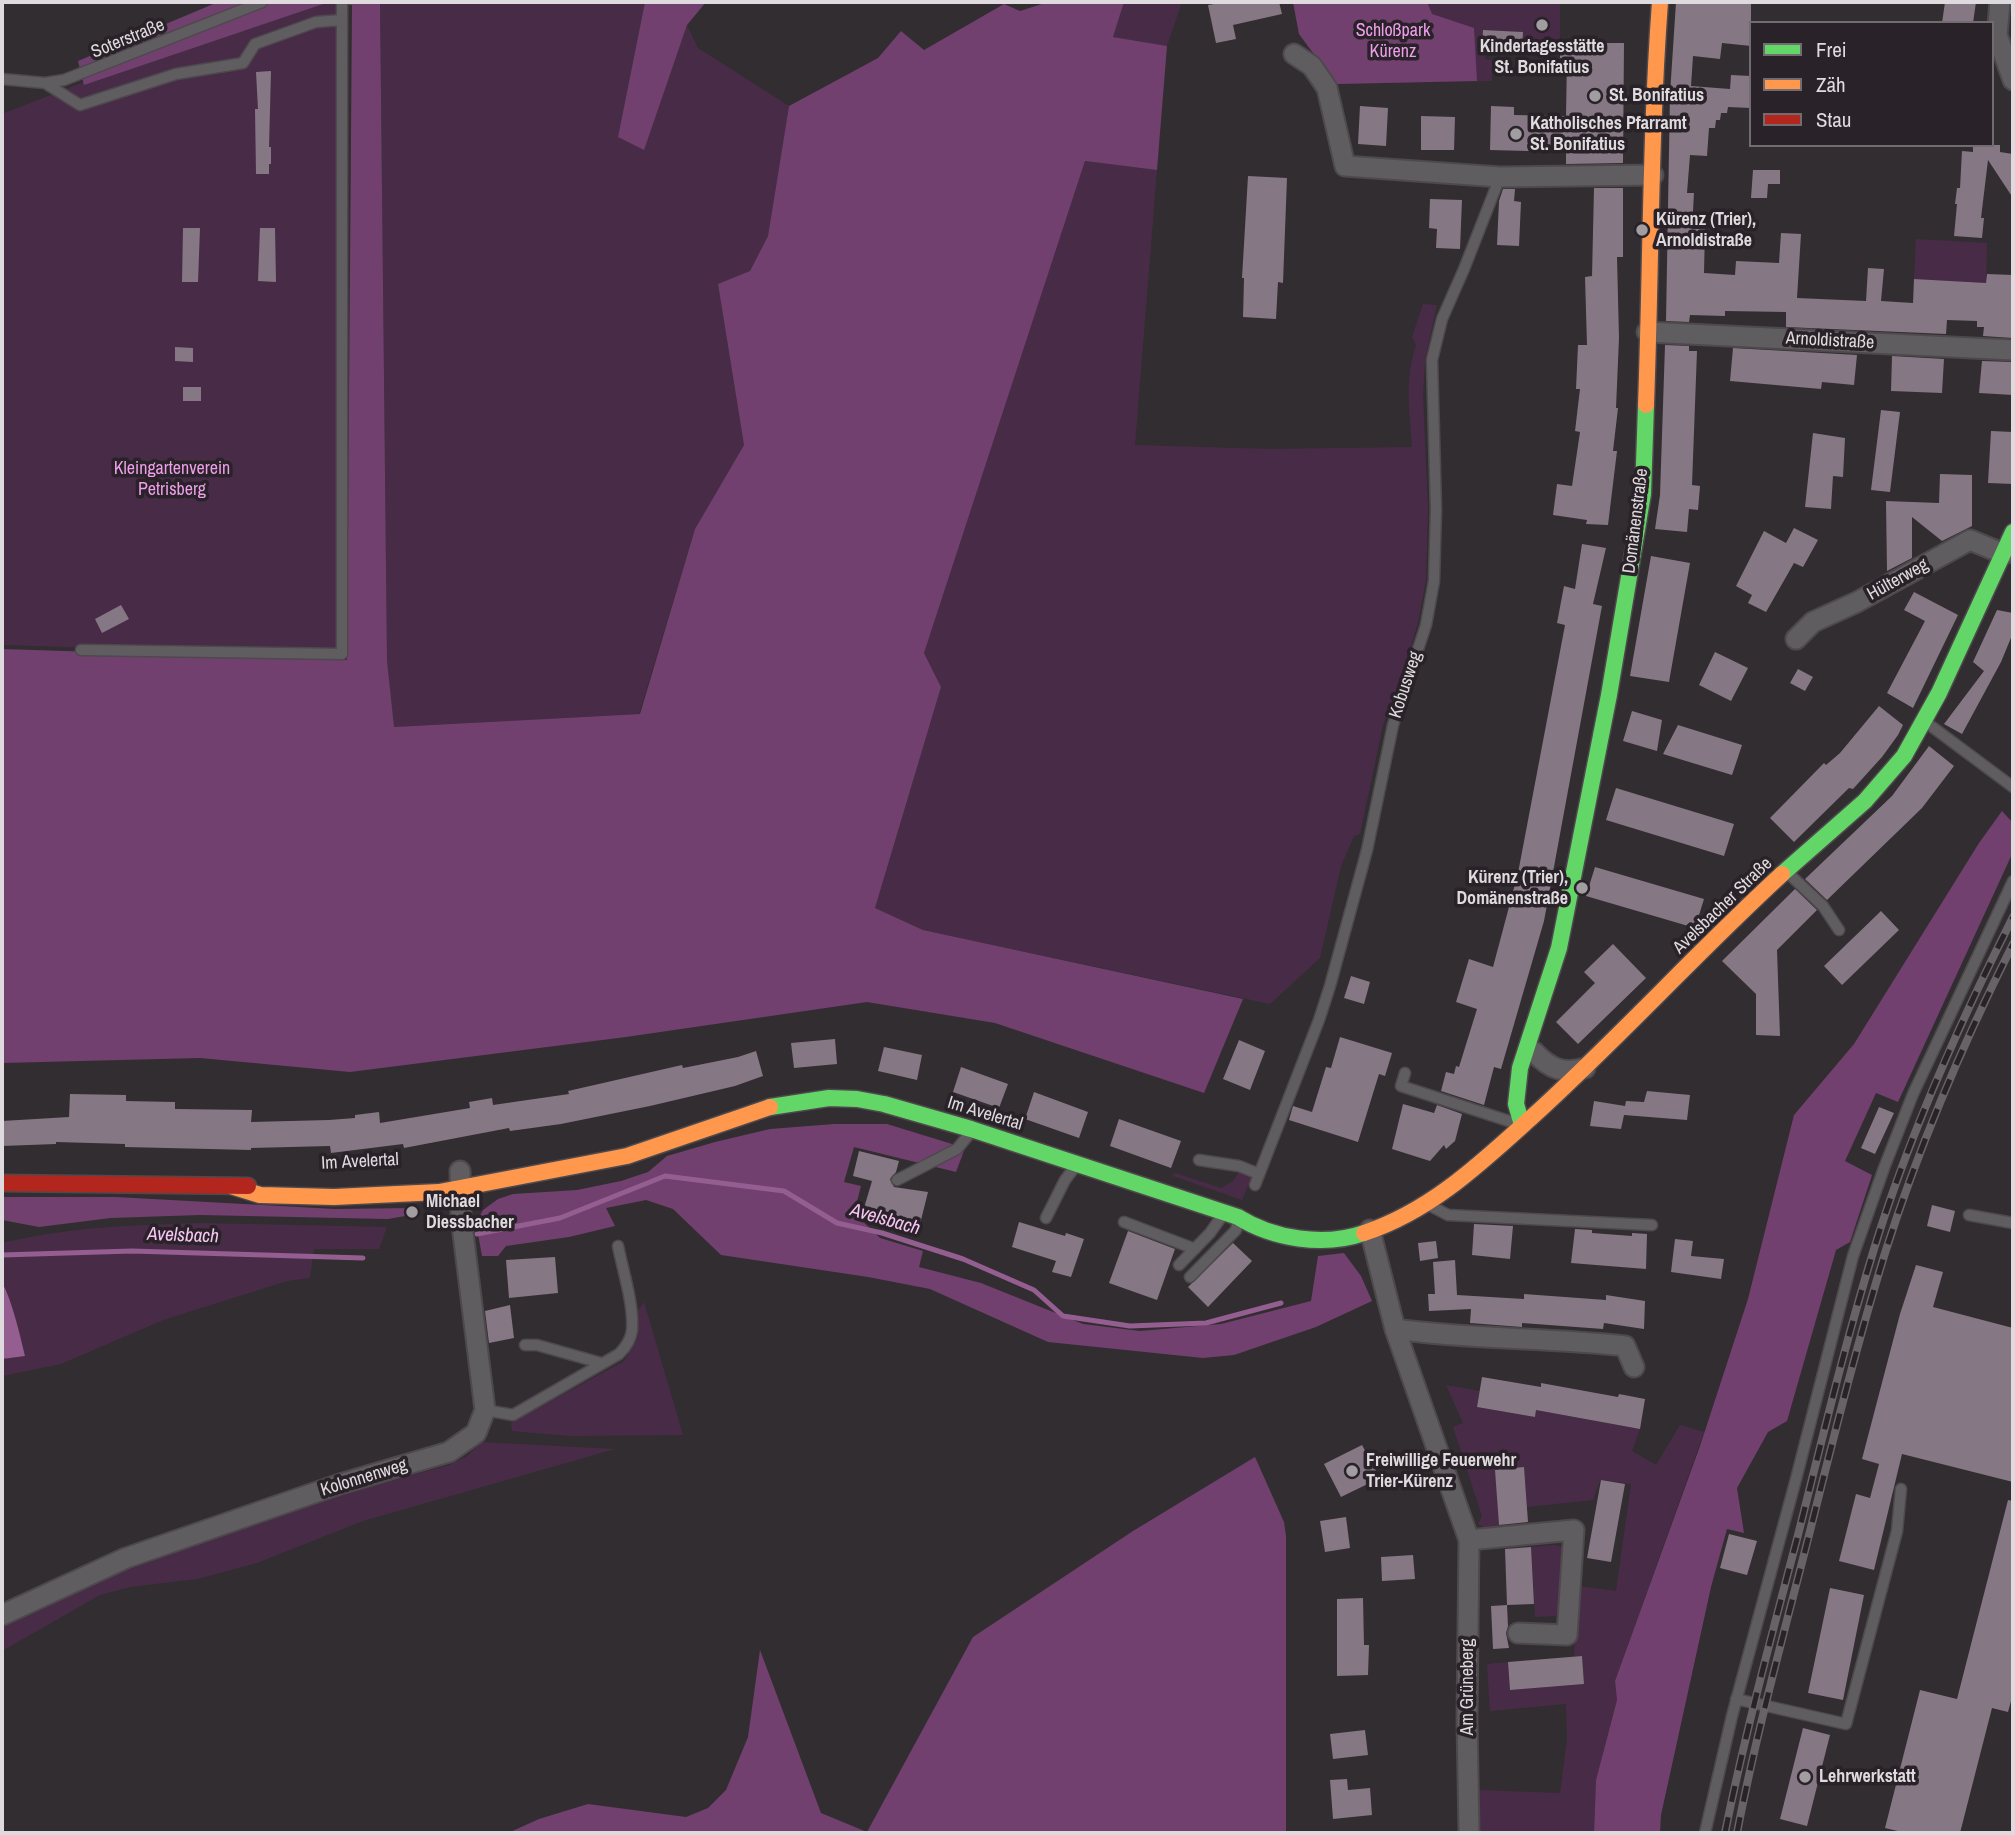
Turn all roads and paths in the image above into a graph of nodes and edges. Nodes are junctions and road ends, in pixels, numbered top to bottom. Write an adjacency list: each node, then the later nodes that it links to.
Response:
1 (262, 2): 9 (lane, Soterstraße)
2 (342, 2): 5 (lane)
3 (1660, 2): 10 (main road, Domänenstraße)
4 (2000, 2): 8 (street)
5 (342, 20): 9 (lane); 17 (lane)
6 (1294, 54): 11 (street)
7 (2, 79): 9 (lane, Soterstraße)
8 (2013, 80)
9 (45, 83)
10 (1653, 175): 11 (street); 12 (main road, Domänenstraße)
11 (1500, 177): 33 (lane, Kobusweg)
12 (1647, 331): 13 (street, Arnoldistraße); 23 (main road, Domänenstraße)
13 (2013, 350)
14 (2013, 532): 15 (main road, Avelsbacher Straße)
15 (2004, 554): 16 (street, Hülterweg); 18 (main road, Avelsbacher Straße)
16 (1796, 639)
17 (81, 650)
18 (1925, 722): 19 (lane); 20 (main road, Avelsbacher Straße)
19 (2013, 787)
20 (1787, 872): 22 (lane); 25 (main road, Avelsbacher Straße)
21 (2013, 881): 63 (lane)
22 (1839, 930)
23 (1534, 1031): 24 (street, Domänenstraße); 28 (main road, Domänenstraße)
24 (1534, 1052): 25 (street); 28 (street, Domänenstraße)
25 (1585, 1068): 28 (main road, Avelsbacher Straße)
26 (1405, 1073): 28 (lane)
27 (715, 1123): 29 (main road, Im Avelertal); 31 (main road, Im Avelertal); 34 (main road, Im Avelertal)
28 (1522, 1125): 40 (main road, Avelsbacher Straße)
29 (974, 1129): 32 (main road, Im Avelertal); 36 (lane)
30 (1199, 1160): 33 (lane)
31 (508, 1163)
32 (1078, 1164): 42 (main road, Im Avelertal); 43 (lane)
33 (1259, 1174): 38 (lane, Kobusweg)
34 (460, 1175): 39 (main road, Im Avelertal); 58 (street)
35 (424, 1176): 39 (main road, Im Avelertal)
36 (897, 1180)
37 (2, 1182): 39 (main road, Im Avelertal)
38 (1255, 1185)
39 (231, 1186)
40 (1428, 1204): 48 (lane); 49 (main road, Avelsbacher Straße)
41 (1969, 1214): 46 (lane)
42 (1232, 1215): 44 (main road, Im Avelertal); 49 (main road, Im Avelertal); 51 (lane); 53 (lane)
43 (1046, 1218)
44 (1288, 1220)
45 (1124, 1222): 51 (lane)
46 (2013, 1223)
47 (1323, 1224): 49 (main road)
48 (1652, 1225)
49 (1370, 1230): 54 (street, Am Grüneberg)
50 (618, 1246): 56 (lane)
51 (1195, 1249): 52 (lane)
52 (1180, 1265)
53 (1190, 1277)
54 (1395, 1329): 57 (street); 60 (street, Am Grüneberg)
55 (525, 1345): 56 (lane)
56 (601, 1363): 58 (lane)
57 (1634, 1367)
58 (485, 1410): 61 (street, Kolonnenweg)
59 (1901, 1489): 63 (lane)
60 (1469, 1540): 62 (street); 64 (street, Am Grüneberg)
61 (2, 1615)
62 (1518, 1633)
63 (1736, 1699): 65 (lane)
64 (1469, 1833)
65 (1705, 1833)

